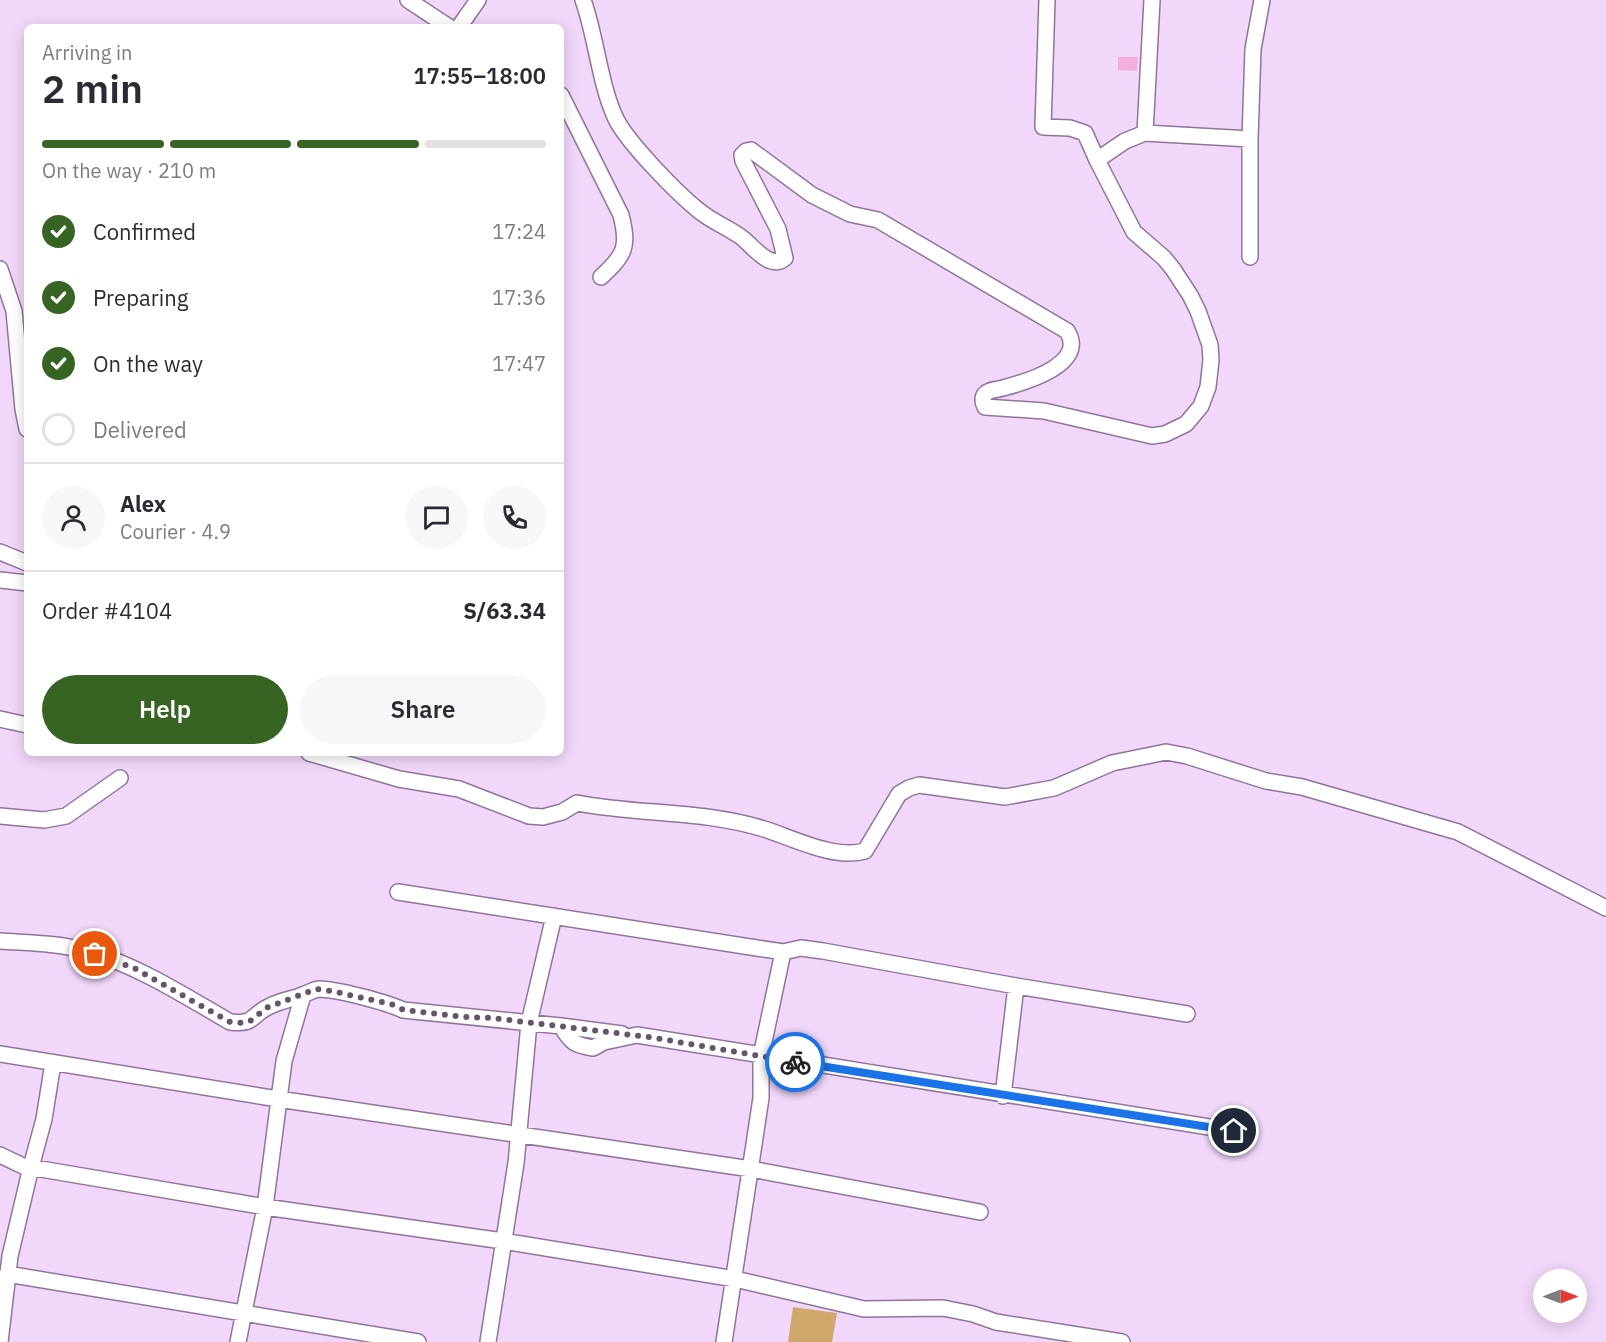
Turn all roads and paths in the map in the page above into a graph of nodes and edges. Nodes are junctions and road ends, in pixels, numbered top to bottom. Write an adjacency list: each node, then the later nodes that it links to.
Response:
1 (408, 0): 7 (street)
2 (478, 0): 8 (street)
3 (583, 0): 12 (street)
4 (1047, 0): 12 (street)
5 (1152, 0): 10 (street)
6 (1262, 0): 11 (street)
7 (444, 24)
8 (461, 24)
9 (564, 101): 15 (street)
10 (1145, 133): 11 (street); 12 (street)
11 (1250, 139): 13 (street)
12 (1097, 160)
13 (1250, 257)
14 (0, 269): 16 (street)
15 (601, 277)
16 (24, 414)
17 (0, 552): 18 (street)
18 (24, 562)
19 (0, 580): 20 (street)
20 (24, 583)
21 (0, 719): 22 (street)
22 (24, 724)
23 (319, 756): 27 (street)
24 (120, 778): 25 (street)
25 (0, 816)
26 (398, 892): 28 (street)
27 (1606, 908)
28 (554, 916): 30 (street); 34 (street)
29 (0, 941): 32 (street)
30 (783, 952): 31 (street); 36 (street)
31 (1016, 986): 33 (street); 38 (street)
32 (303, 995): 34 (street); 39 (street)
33 (1187, 1014)
34 (529, 1023): 36 (street); 41 (street)
35 (0, 1054): 37 (street)
36 (761, 1056): 38 (street); 44 (street)
37 (53, 1063): 39 (street); 43 (street)
38 (1004, 1096): 40 (street)
39 (278, 1099): 41 (street); 45 (street)
40 (1234, 1131)
41 (519, 1134): 44 (street); 47 (street)
42 (0, 1155): 43 (street)
43 (31, 1167): 45 (street); 48 (street)
44 (751, 1169): 46 (street); 49 (street)
45 (265, 1207): 47 (street); 50 (street)
46 (980, 1212)
47 (503, 1241): 49 (street); 55 (street)
48 (7, 1274): 50 (street); 52 (street)
49 (735, 1279): 51 (street); 56 (street)
50 (244, 1314): 53 (street); 54 (street)
51 (1075, 1339): 57 (street)
52 (0, 1342)
53 (238, 1342)
54 (418, 1342)
55 (488, 1342)
56 (724, 1342)
57 (1122, 1342)

